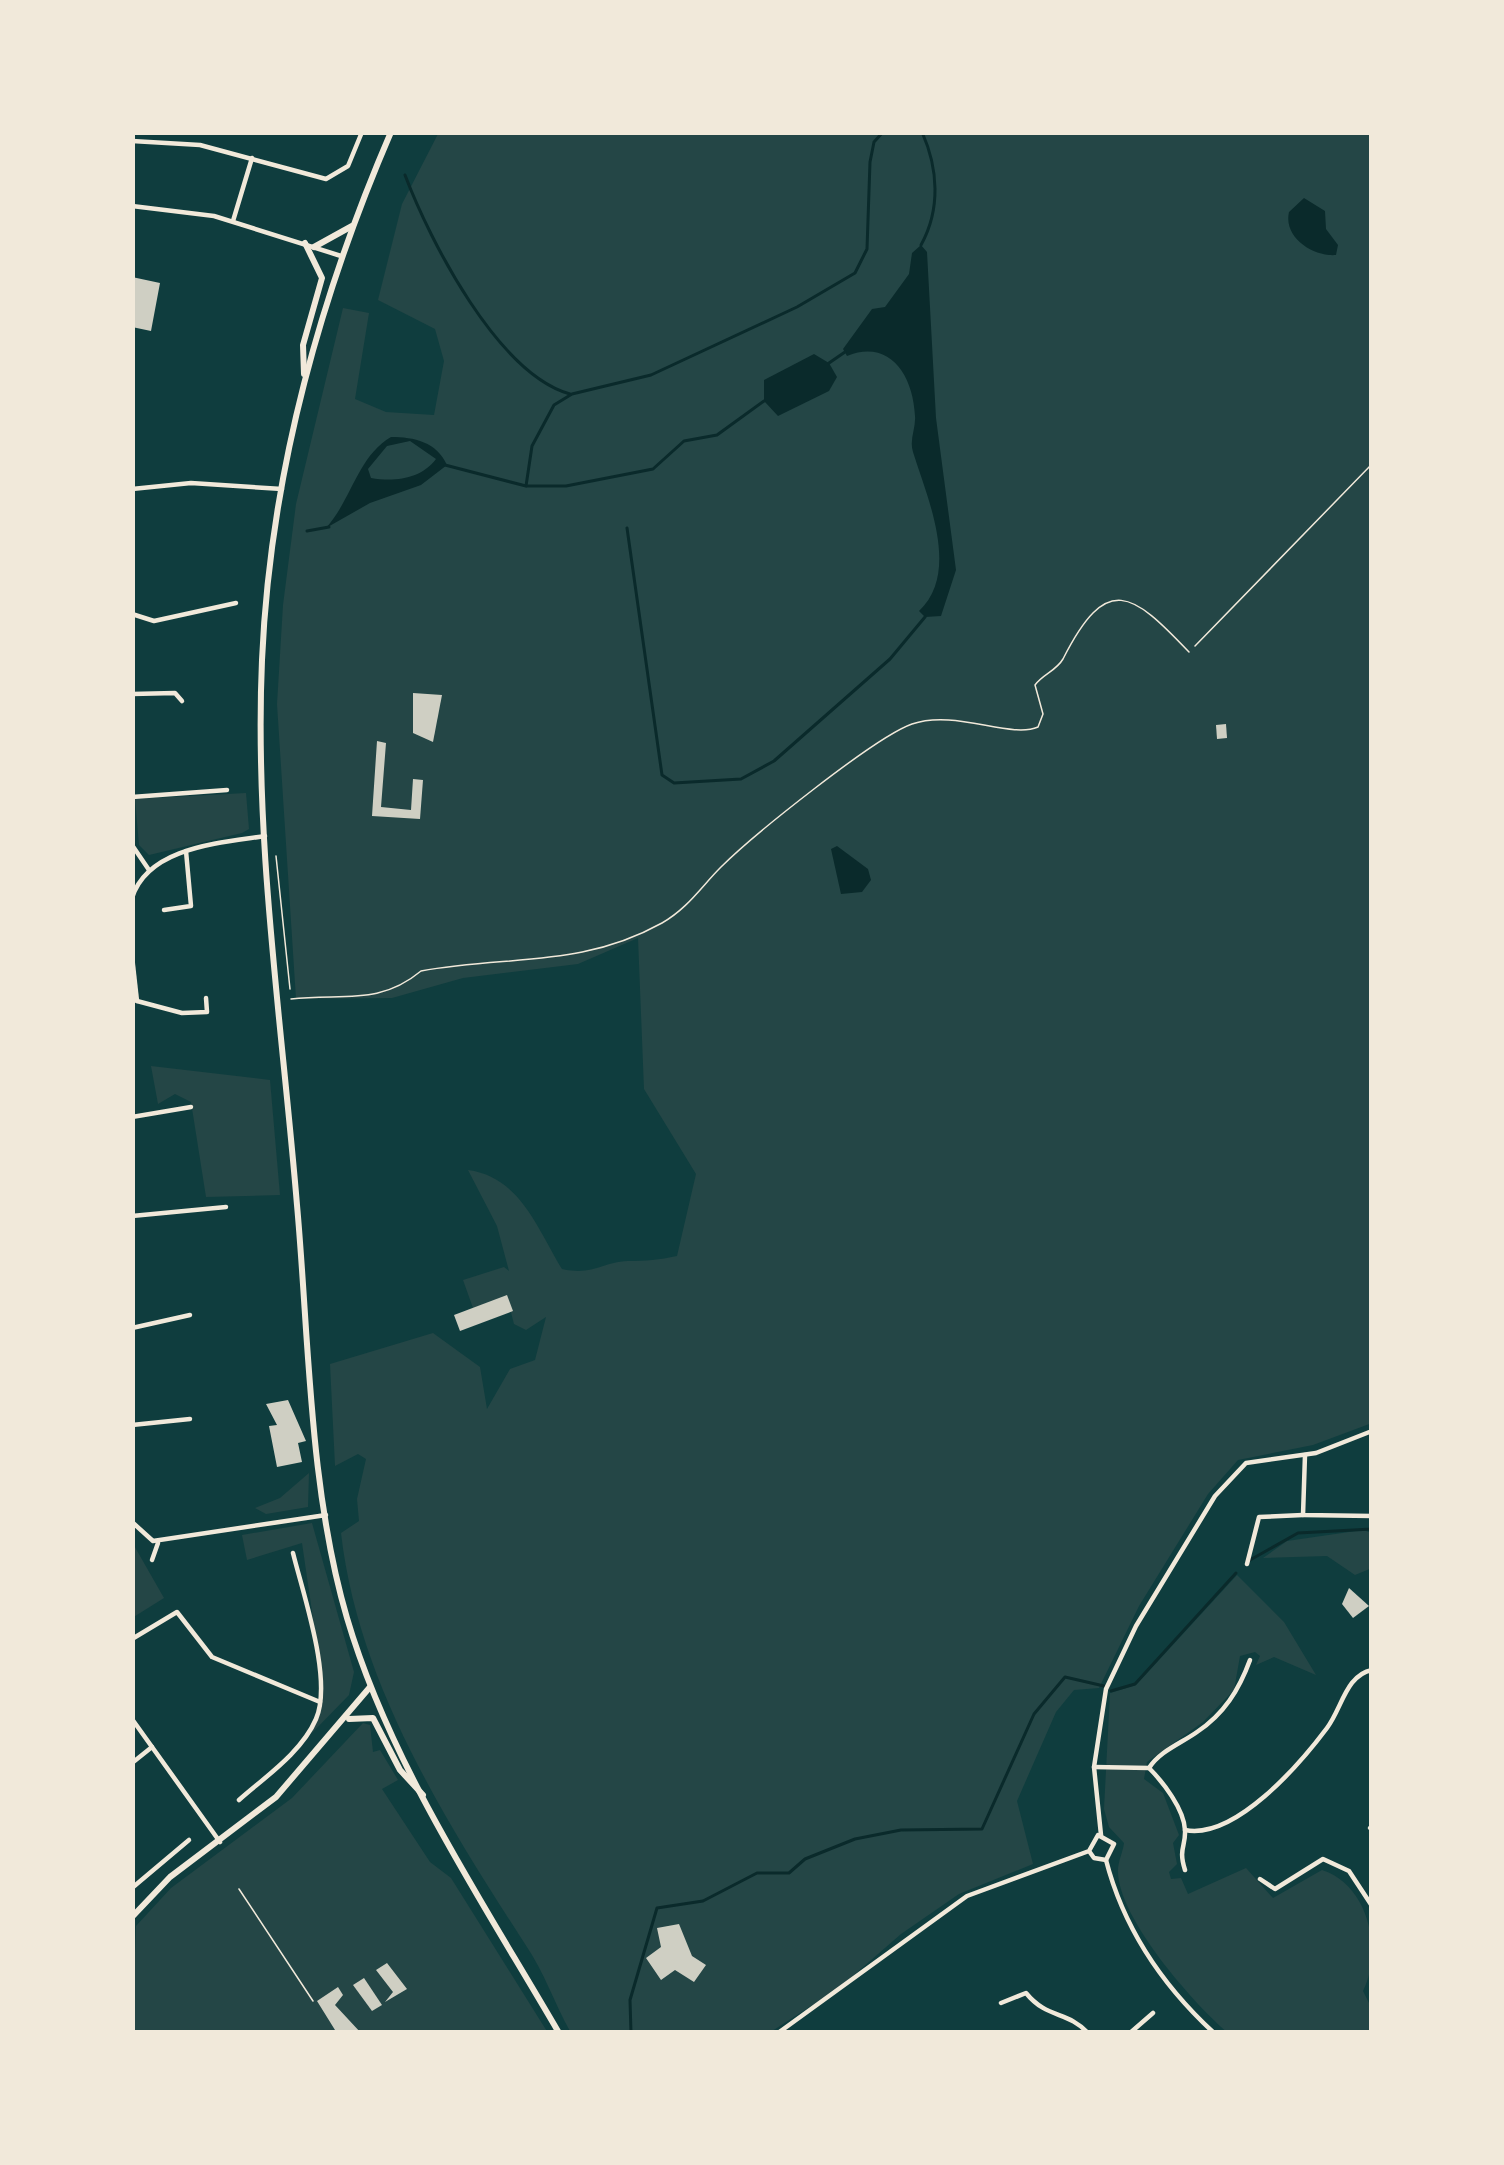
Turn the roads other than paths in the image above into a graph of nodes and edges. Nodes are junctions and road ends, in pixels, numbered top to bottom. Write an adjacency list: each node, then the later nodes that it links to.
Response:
1 (362, 132): 4 (street)
2 (391, 132): 7 (main road)
3 (132, 141): 4 (street)
4 (252, 158): 6 (street)
5 (132, 206): 6 (street)
6 (233, 221): 8 (street)
7 (352, 226): 8 (main road); 9 (main road)
8 (310, 245): 9 (street); 10 (main road)
9 (341, 256): 10 (main road)
10 (305, 377): 11 (main road)
11 (282, 488): 12 (street); 20 (main road)
12 (132, 489)
13 (236, 603): 14 (street)
14 (132, 616)
15 (1189, 652): 28 (lane)
16 (132, 694): 17 (street)
17 (182, 701)
18 (227, 790): 19 (street)
19 (132, 797)
20 (265, 836): 22 (street); 40 (main road)
21 (132, 845): 23 (street)
22 (186, 851): 23 (street); 25 (street)
23 (149, 871): 24 (street)
24 (132, 898)
25 (164, 910)
26 (132, 956): 29 (street)
27 (206, 998): 29 (street)
28 (291, 999)
29 (135, 1002)
30 (191, 1107): 31 (street)
31 (132, 1117)
32 (226, 1208): 33 (street)
33 (132, 1216)
34 (190, 1315): 35 (street)
35 (132, 1328)
36 (190, 1419): 37 (street)
37 (132, 1425)
38 (1372, 1431): 39 (street)
39 (1305, 1455): 41 (street); 57 (street)
40 (326, 1514): 44 (street); 51 (main road)
41 (1304, 1515): 42 (street); 47 (street)
42 (1372, 1516)
43 (132, 1522): 44 (street)
44 (156, 1541): 46 (street)
45 (293, 1553): 52 (street)
46 (152, 1560)
47 (1247, 1563)
48 (132, 1639): 52 (street)
49 (1250, 1660): 58 (street)
50 (1372, 1670): 61 (street)
51 (370, 1687): 54 (main road); 60 (main road)
52 (320, 1702): 59 (street)
53 (132, 1719): 55 (street)
54 (334, 1732): 60 (main road); 64 (main road)
55 (152, 1747): 56 (street); 64 (street)
56 (132, 1763)
57 (1094, 1767): 58 (street); 62 (street)
58 (1149, 1768): 61 (street)
59 (239, 1800)
60 (429, 1803): 74 (main road)
61 (1185, 1830): 67 (street)
62 (1102, 1834): 65 (street); 66 (street)
63 (189, 1840): 69 (street)
64 (220, 1842): 71 (main road)
65 (1089, 1851): 66 (street); 75 (street)
66 (1106, 1860): 78 (street)
67 (1185, 1870)
68 (1260, 1879): 70 (street)
69 (132, 1888)
70 (1372, 1906)
71 (132, 1917)
72 (1000, 2002): 76 (street)
73 (1153, 2013): 77 (street)
74 (559, 2033)
75 (778, 2033)
76 (1088, 2033)
77 (1130, 2033)
78 (1214, 2033)

